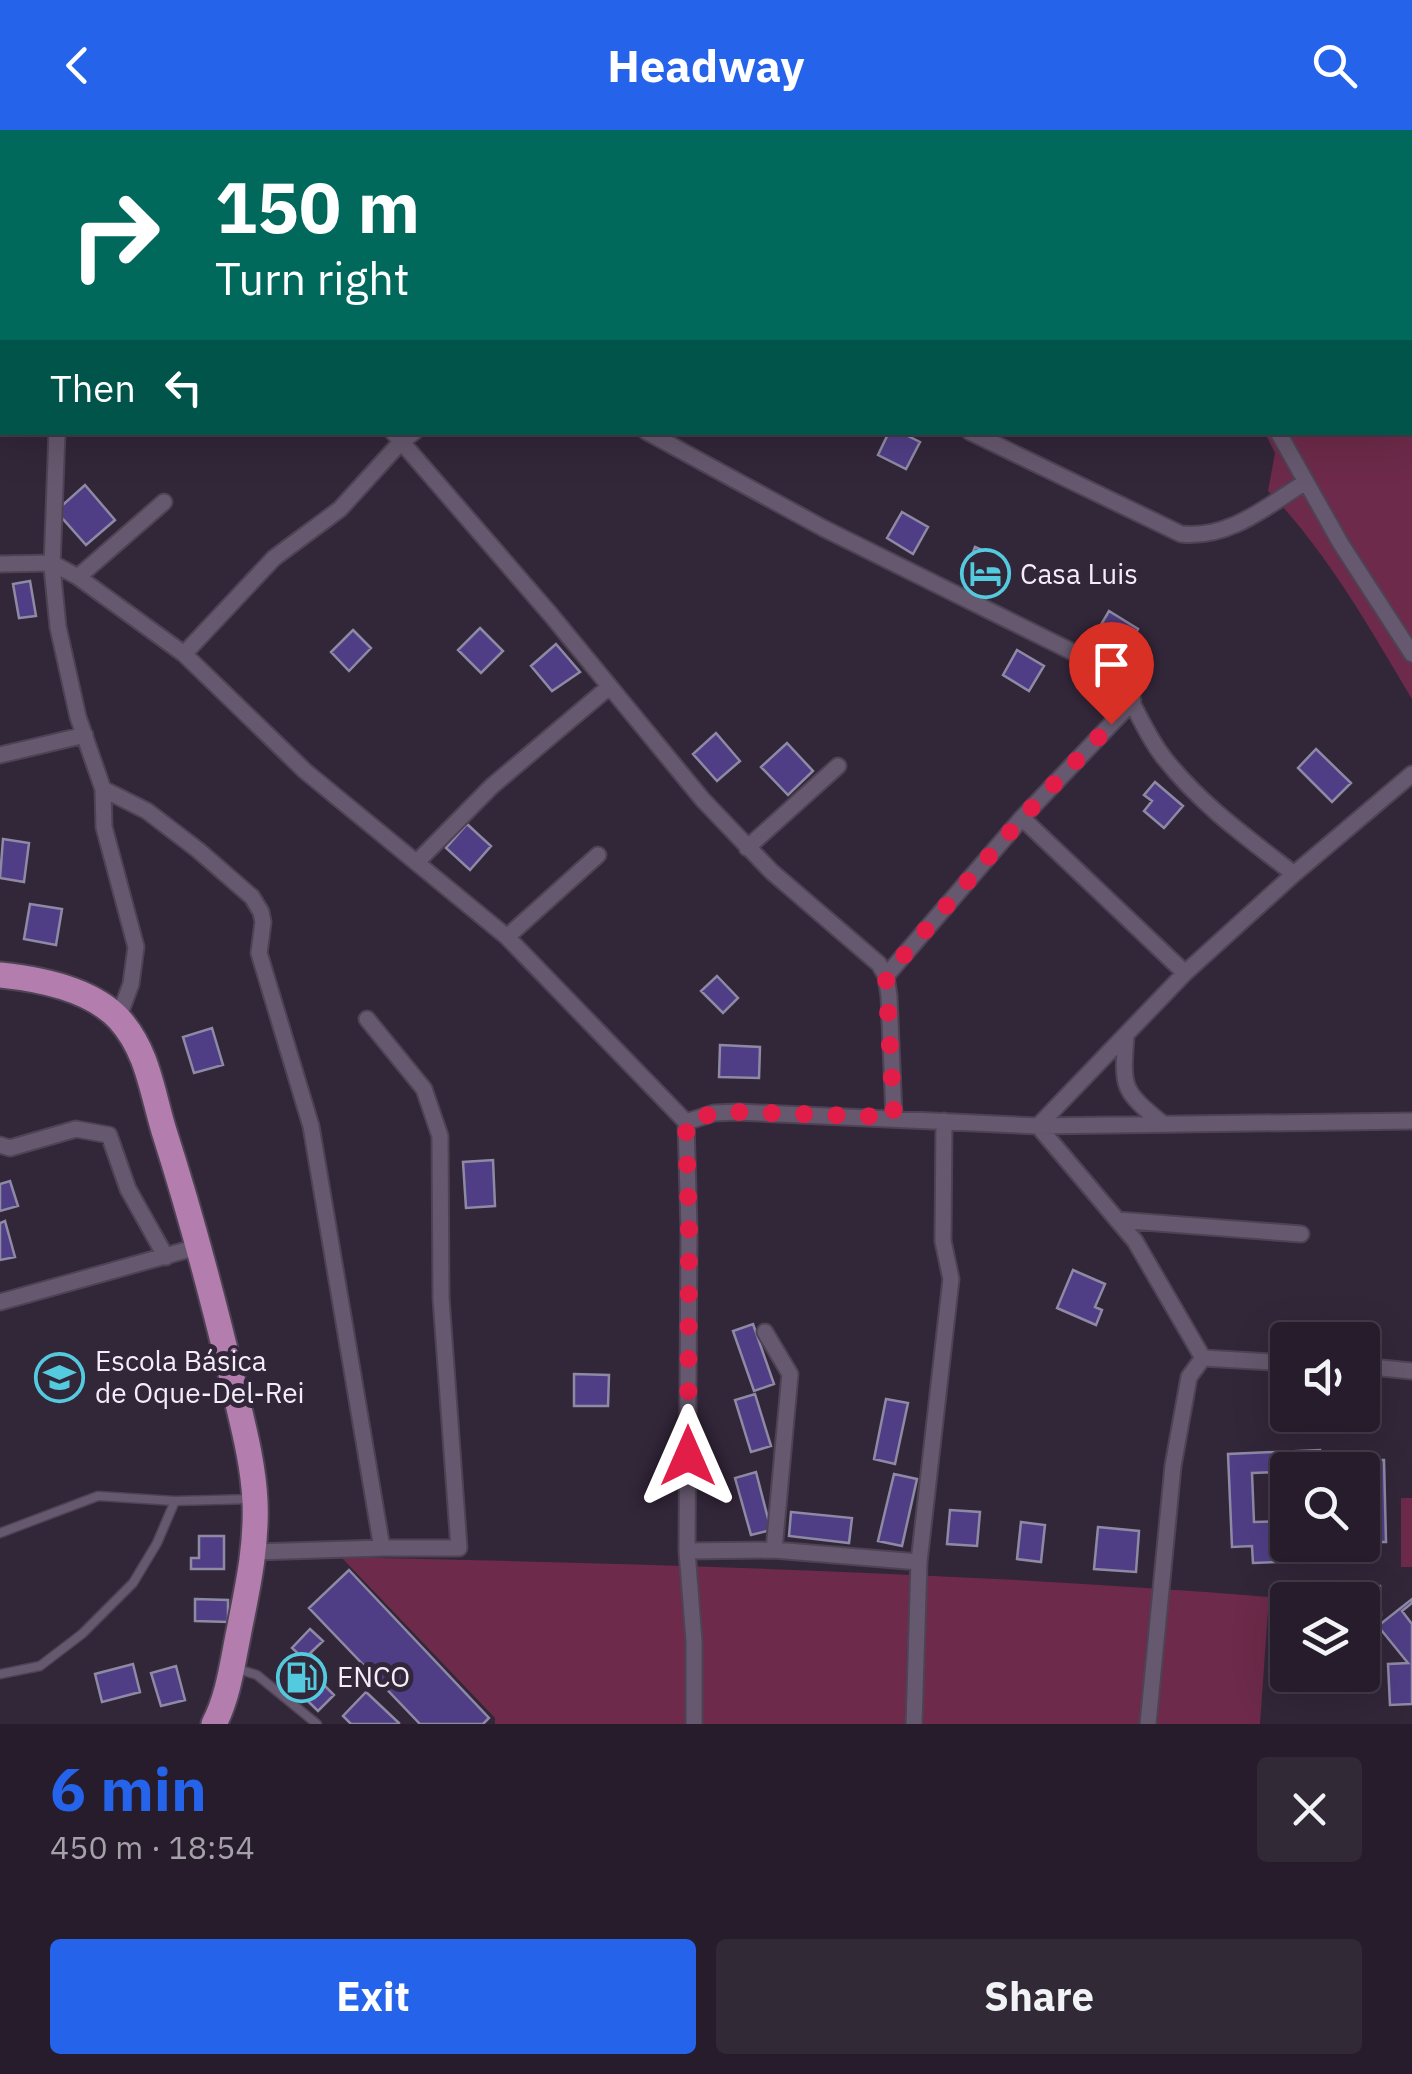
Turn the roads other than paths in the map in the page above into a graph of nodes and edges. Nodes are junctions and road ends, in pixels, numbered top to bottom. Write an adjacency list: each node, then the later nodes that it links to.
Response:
1 (57, 435): 8 (street)
2 (652, 435): 14 (street)
3 (976, 435): 6 (street)
4 (1280, 435): 6 (street)
5 (397, 438): 11 (street); 13 (street)
6 (1304, 483): 12 (street)
7 (164, 502): 10 (street)
8 (52, 563): 9 (street); 10 (street); 15 (street)
9 (0, 564)
10 (78, 577): 11 (street)
11 (184, 654): 23 (street)
12 (1412, 654)
13 (609, 688): 21 (street); 23 (street)
14 (1133, 701): 20 (street); 24 (street)
15 (85, 735): 16 (street); 19 (street)
16 (0, 755)
17 (838, 766): 21 (street)
18 (1412, 774): 24 (street)
19 (104, 789): 29 (street); 52 (street)
20 (1022, 818): 26 (street); 28 (street)
21 (747, 848): 28 (street)
22 (598, 855): 25 (street)
23 (417, 862): 25 (street)
24 (1294, 874): 26 (street)
25 (507, 937): 35 (street)
26 (1186, 973): 31 (street)
27 (0, 975): 29 (main road)
28 (886, 976): 32 (street)
29 (118, 1018): 41 (main road)
30 (367, 1019): 52 (street)
31 (1126, 1036): 36 (street); 37 (street)
32 (894, 1117): 33 (street); 35 (street)
33 (944, 1121): 37 (street); 56 (street)
34 (1412, 1121): 36 (street)
35 (686, 1122): 54 (street)
36 (1163, 1124): 37 (street)
37 (1038, 1126): 39 (street)
38 (0, 1146): 42 (street)
39 (1118, 1220): 40 (street); 45 (street)
40 (1301, 1234)
41 (201, 1246): 42 (street); 49 (main road)
42 (166, 1257): 43 (street)
43 (0, 1302)
44 (766, 1332): 53 (street)
45 (1203, 1358): 46 (street); 63 (street)
46 (1270, 1362)
47 (1380, 1368): 48 (street)
48 (1412, 1371)
49 (255, 1499): 50 (lane); 55 (main road)
50 (175, 1501): 51 (lane); 58 (lane)
51 (0, 1533)
52 (382, 1548): 55 (street)
53 (774, 1550): 54 (street); 56 (street)
54 (687, 1551): 61 (street)
55 (256, 1552): 57 (main road)
56 (919, 1562): 62 (street)
57 (232, 1667): 59 (main road); 60 (lane)
58 (0, 1674)
59 (219, 1719)
60 (317, 1724)
61 (694, 1724)
62 (914, 1724)
63 (1148, 1724)

